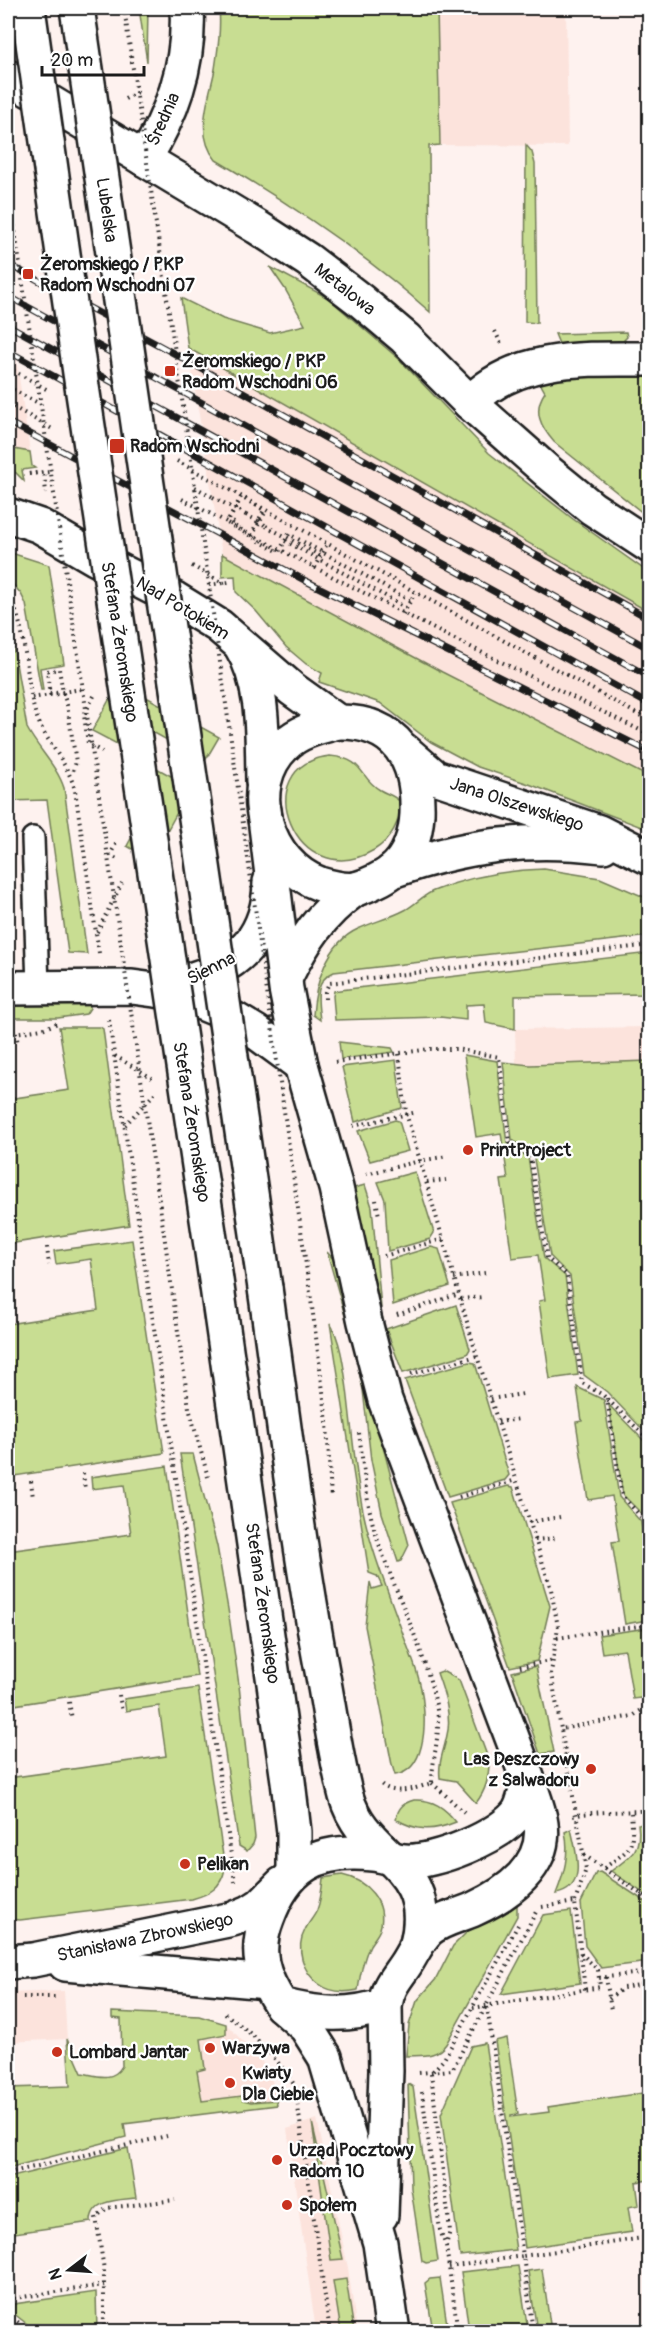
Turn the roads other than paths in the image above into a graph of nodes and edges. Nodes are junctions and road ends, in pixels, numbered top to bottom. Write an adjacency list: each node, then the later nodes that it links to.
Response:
1 (28, 8): 27 (main road, Stefana Żeromskiego, bridge)
2 (77, 8): 26 (main road, Lubelska, bridge)
3 (188, 8): 5 (main road, Średnia)
4 (8, 77): 5 (main road, Metalowa)
5 (144, 159): 7 (main road, Metalowa)
6 (650, 358): 7 (main road)
7 (470, 403): 10 (main road, Metalowa)
8 (8, 515): 11 (main road, Nad Potokiem)
9 (8, 539): 11 (main road, Nad Potokiem)
10 (650, 546)
11 (95, 558): 12 (main road, Nad Potokiem)
12 (239, 642): 13 (main road, Nad Potokiem); 15 (main road, Nad Potokiem)
13 (338, 722): 14 (main road); 15 (main road)
14 (405, 752): 17 (main road, Jana Olszewskiego); 19 (main road)
15 (264, 800): 18 (main road); 20 (main road)
16 (33, 838): 22 (lane)
17 (642, 854): 19 (main road, Jana Olszewskiego)
18 (271, 859): 21 (main road); 23 (main road, Sienna)
19 (392, 871): 20 (main road)
20 (355, 889): 21 (main road)
21 (285, 978): 24 (main road)
22 (22, 987): 23 (main road, Sienna)
23 (151, 989): 24 (main road, Sienna)
24 (302, 1065): 25 (main road)
25 (528, 1780): 26 (main road); 28 (main road)
26 (391, 1856): 27 (main road); 28 (main road)
27 (288, 1878): 29 (main road, Stanisława Zbrowskiego); 30 (main road, Stefana Żeromskiego)
28 (417, 1944): 31 (main road)
29 (20, 1961): 30 (main road, Stanisława Zbrowskiego)
30 (274, 1994): 31 (main road); 32 (main road)
31 (385, 2005): 32 (main road)
32 (380, 2243): 33 (main road)
33 (393, 2331)

